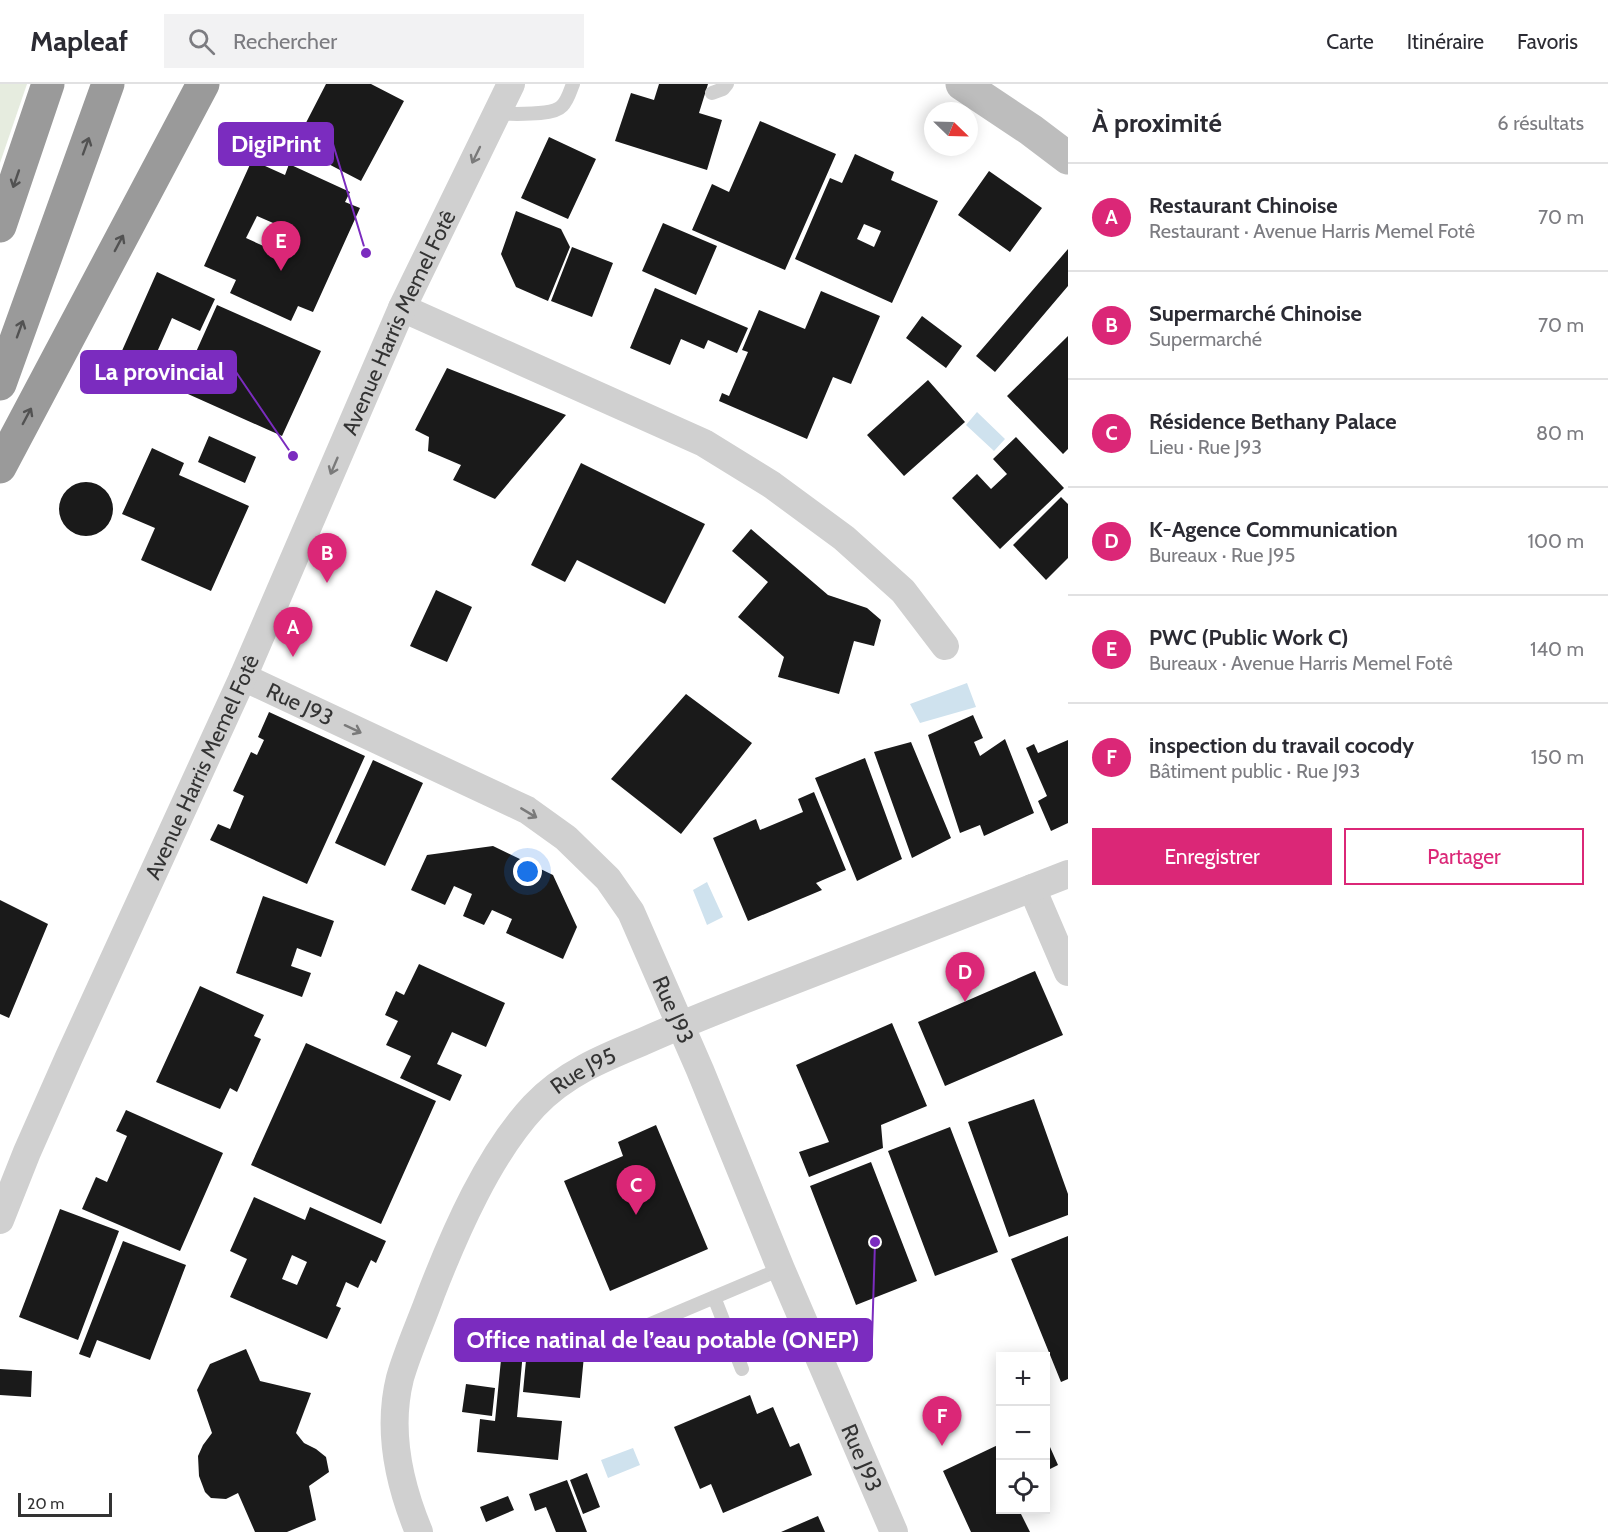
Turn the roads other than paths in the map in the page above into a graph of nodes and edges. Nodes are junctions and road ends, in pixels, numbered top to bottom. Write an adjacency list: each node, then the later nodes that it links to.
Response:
1 (48, 84): 11 (highway, one-way to 11)
2 (108, 84): 13 (highway, one-way to 2)
3 (203, 84): 14 (highway, one-way to 3)
4 (511, 84): 9 (street, Avenue Harris Memel Fotê)
5 (573, 84): 9 (lane)
6 (727, 84): 8 (lane)
7 (962, 84): 10 (main road)
8 (712, 93)
9 (495, 114): 12 (street, Avenue Harris Memel Fotê, one-way to 12)
10 (1068, 159)
11 (0, 226)
12 (402, 308): 15 (street); 16 (street, Avenue Harris Memel Fotê, one-way to 16)
13 (0, 384)
14 (0, 467)
15 (945, 646)
16 (243, 677): 20 (street, Rue J93, one-way to 20); 21 (street, Avenue Harris Memel Fotê)
17 (1068, 874): 18 (street, Rue J95)
18 (1032, 888): 19 (street); 20 (street, Rue J95)
19 (1068, 972)
20 (681, 1025): 22 (street, Rue J93); 26 (street, Rue J95)
21 (0, 1220)
22 (781, 1269): 23 (lane); 27 (street, Rue J93)
23 (714, 1297): 24 (lane); 25 (lane)
24 (620, 1337)
25 (742, 1369)
26 (419, 1532)
27 (894, 1532)

